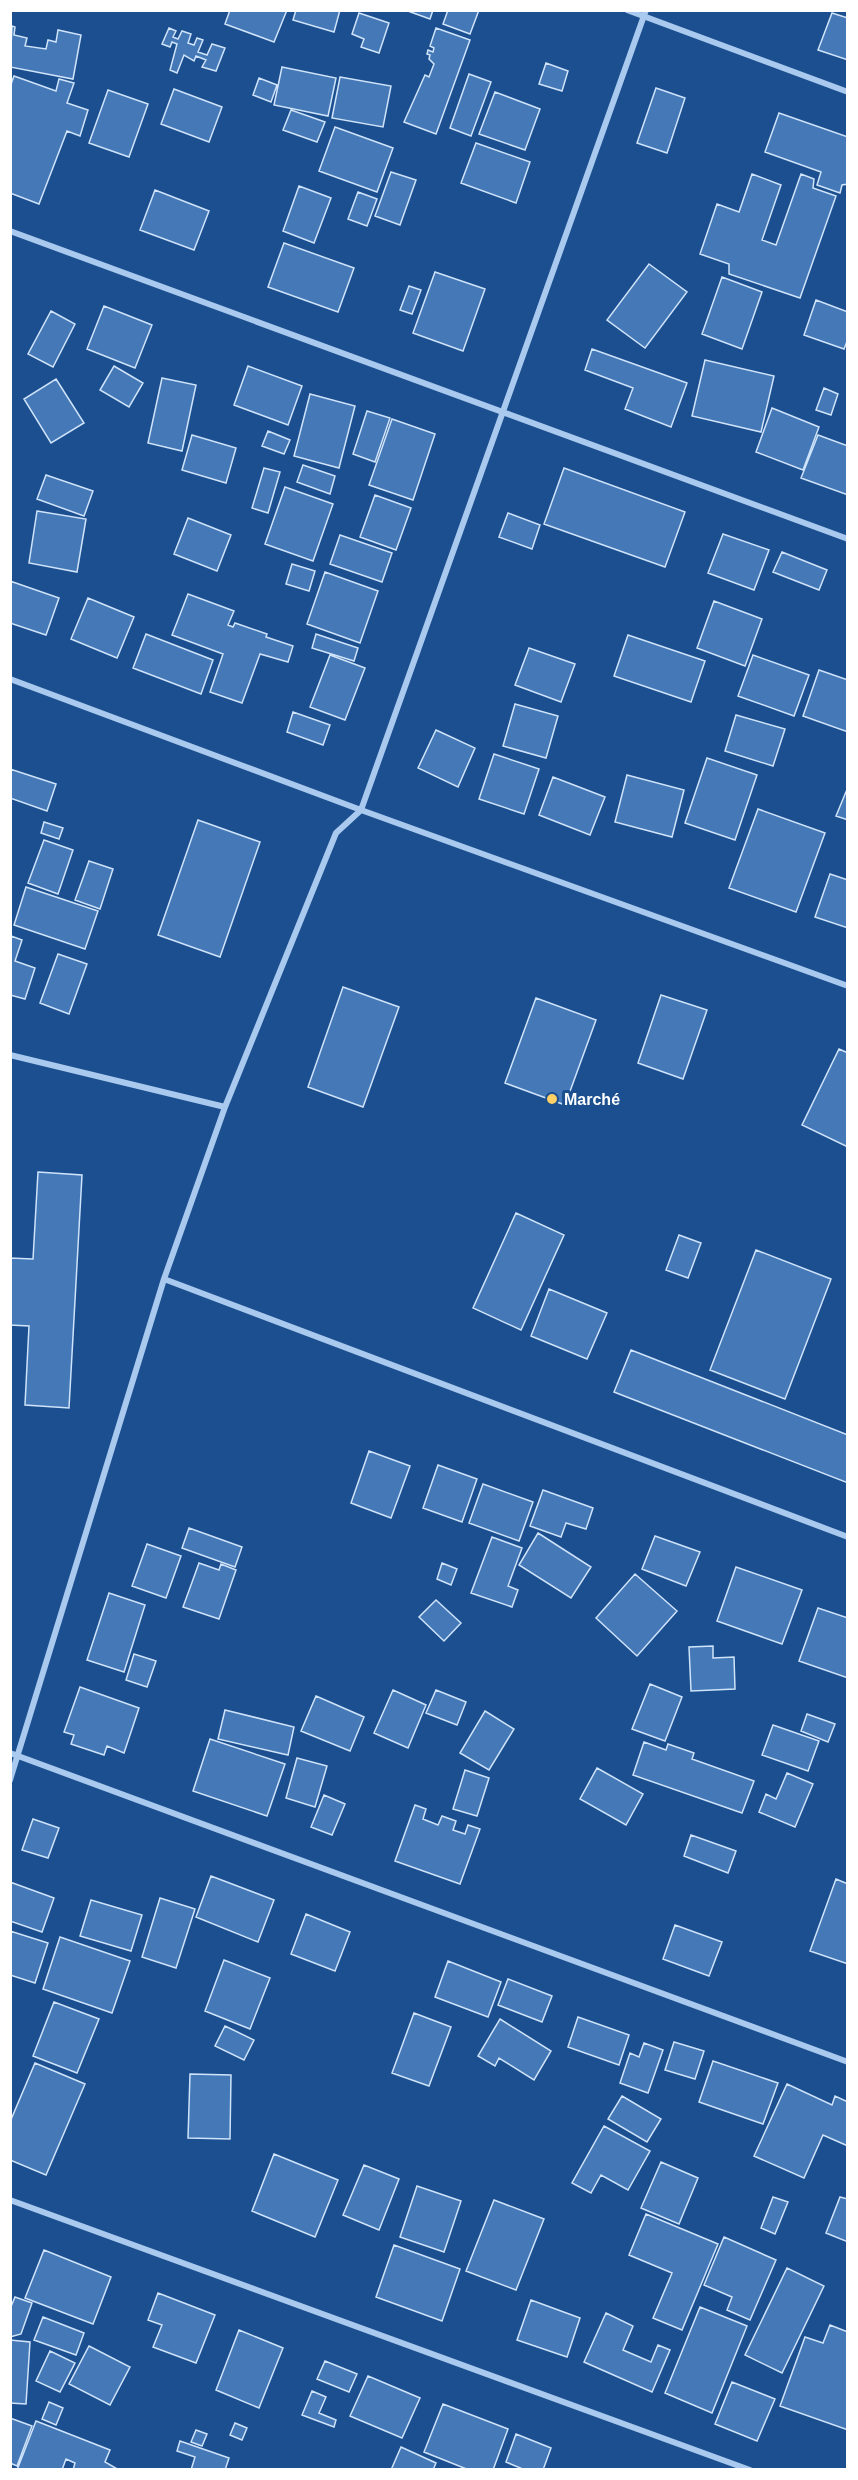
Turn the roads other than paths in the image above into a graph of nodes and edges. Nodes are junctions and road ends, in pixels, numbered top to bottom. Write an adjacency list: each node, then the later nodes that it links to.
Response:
1 (627, 10): 2 (street)
2 (645, 14): 3 (street); 5 (street)
3 (848, 92)
4 (10, 231): 5 (street)
5 (503, 411): 6 (street); 8 (street)
6 (848, 539)
7 (10, 679): 8 (street)
8 (361, 810): 9 (street); 11 (street)
9 (848, 986)
10 (10, 1055): 11 (street)
11 (225, 1107): 12 (street)
12 (164, 1279): 13 (street); 15 (street)
13 (848, 1537)
14 (10, 1753): 15 (street)
15 (20, 1756): 16 (street); 17 (street)
16 (10, 1780)
17 (848, 2062)
18 (10, 2200): 19 (street)
19 (750, 2469)

